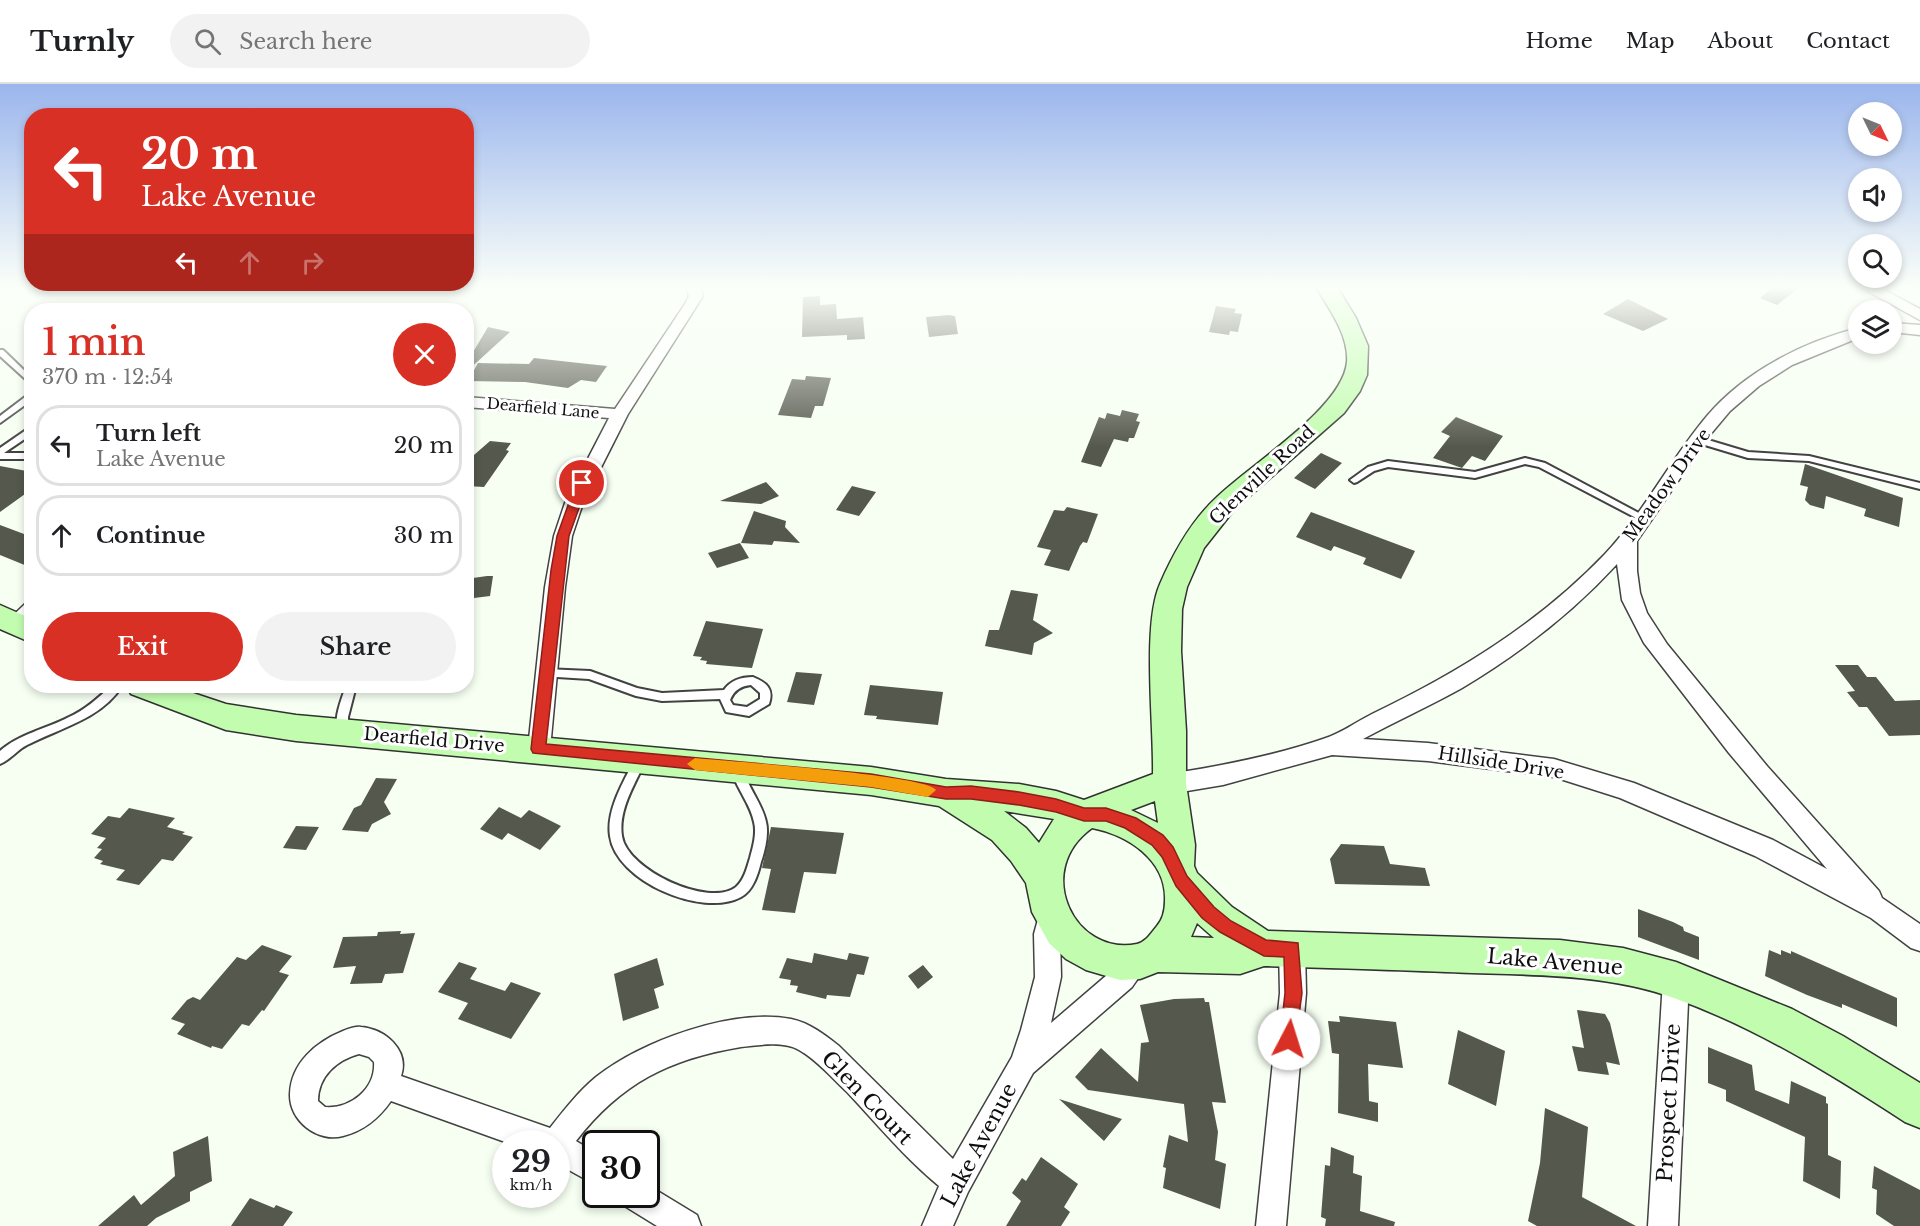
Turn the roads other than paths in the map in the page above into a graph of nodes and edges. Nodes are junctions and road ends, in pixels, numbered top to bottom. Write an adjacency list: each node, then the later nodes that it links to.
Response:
1 (668, 340): 8 (street)
2 (1356, 340): 29 (main road, Glenville Road)
3 (1839, 340): 11 (street, Meadow Drive)
4 (0, 352): 5 (lane)
5 (24, 375)
6 (24, 402): 9 (lane)
7 (474, 403): 8 (street, Dearfield Lane)
8 (620, 414): 18 (street)
9 (0, 420)
10 (24, 436): 12 (lane)
11 (1698, 440): 15 (lane); 16 (street, Meadow Drive)
12 (0, 454): 13 (lane)
13 (24, 456)
14 (1354, 480): 16 (lane)
15 (1920, 486)
16 (1645, 519): 17 (street, Meadow Drive)
17 (1628, 541): 24 (street, Meadow Drive); 34 (street, Hillside Drive)
18 (545, 673): 22 (lane); 25 (street)
19 (110, 693): 26 (lane)
20 (159, 693): 23 (main road, Dearfield Drive)
21 (349, 693): 23 (lane)
22 (726, 694)
23 (342, 732): 25 (main road, Dearfield Drive)
24 (1332, 746): 29 (street, Hillside Drive); 34 (street, Hillside Drive)
25 (538, 749): 27 (main road, Dearfield Drive)
26 (0, 759)
27 (640, 759): 28 (main road, Dearfield Drive); 28 (lane)
28 (744, 769): 30 (main road, Dearfield Drive)
29 (1169, 784): 31 (main road); 32 (main road, Glenville Road)
30 (946, 793): 31 (main road, Dearfield Drive); 33 (main road, Dearfield Drive)
31 (1087, 814): 32 (main road); 33 (main road)
32 (1179, 874): 36 (main road, Lake Avenue); 37 (main road)
33 (1047, 896): 37 (main road); 39 (street, Lake Avenue)
34 (1880, 910): 35 (street, Hillside Drive)
35 (1920, 939)
36 (1278, 949): 37 (main road, Lake Avenue); 38 (main road, Lake Avenue); 48 (street)
37 (1147, 959): 39 (street, Lake Avenue)
38 (1676, 980): 41 (main road, Lake Avenue); 49 (street, Prospect Drive)
39 (1023, 1064): 44 (street, Lake Avenue)
40 (385, 1085): 42 (street)
41 (1920, 1107)
42 (512, 1130)
43 (567, 1130): 44 (street, Glen Court)
44 (957, 1181): 47 (street, Lake Avenue)
45 (657, 1208): 46 (street)
46 (686, 1226)
47 (937, 1226)
48 (1271, 1226)
49 (1663, 1226)

